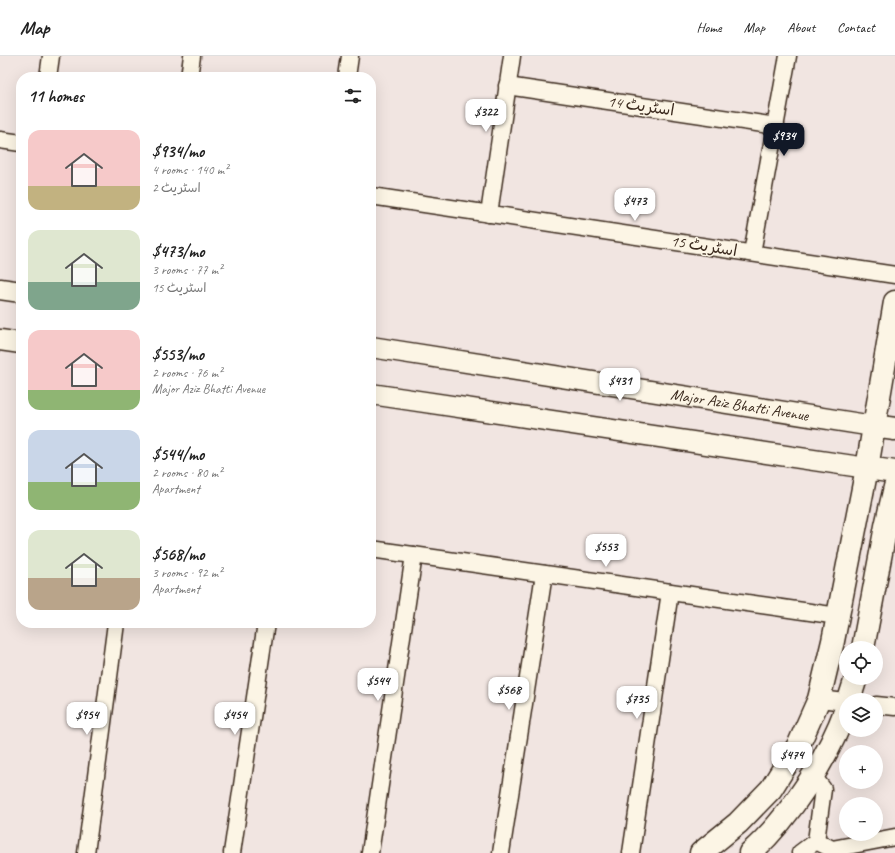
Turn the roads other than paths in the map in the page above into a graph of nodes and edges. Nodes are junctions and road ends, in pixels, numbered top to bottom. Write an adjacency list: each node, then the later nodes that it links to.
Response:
1 (51, 56): 6 (street)
2 (192, 56): 7 (street)
3 (350, 56): 8 (street)
4 (512, 56): 9 (street)
5 (788, 56): 10 (street)
6 (49, 72)
7 (190, 72)
8 (348, 72)
9 (507, 86): 10 (street, اسٹریٹ 14); 14 (street)
10 (776, 126): 15 (street)
11 (0, 140): 12 (street)
12 (16, 142)
13 (376, 197): 14 (street, اسٹریٹ 15)
14 (489, 214): 15 (street, اسٹریٹ 15)
15 (752, 253): 16 (street, اسٹریٹ 15)
16 (895, 275)
17 (0, 289): 18 (street)
18 (16, 291)
19 (895, 302): 24 (main road)
20 (0, 340): 21 (street)
21 (16, 342)
22 (376, 348): 24 (street, Major Aziz Bhatti Avenue)
23 (376, 395): 26 (street)
24 (873, 426): 25 (main road, Major Aziz Bhatti Avenue); 26 (main road)
25 (895, 429)
26 (867, 468): 27 (main road); 33 (main road)
27 (895, 472)
28 (895, 487): 36 (main road)
29 (376, 550): 30 (street)
30 (414, 555): 31 (street); 47 (street)
31 (544, 574): 32 (street); 48 (street)
32 (670, 592): 33 (street); 49 (street)
33 (838, 616): 37 (main road)
34 (115, 628): 45 (street)
35 (265, 628): 46 (street)
36 (864, 641)
37 (819, 699): 38 (street); 50 (main road)
38 (839, 701)
39 (883, 706): 40 (street)
40 (895, 707)
41 (839, 729): 42 (main road)
42 (813, 776): 44 (street); 51 (main road)
43 (895, 837): 44 (street)
44 (816, 840): 52 (street)
45 (86, 853)
46 (232, 853)
47 (370, 853)
48 (501, 853)
49 (631, 853)
50 (701, 853)
51 (750, 853)
52 (800, 853)

